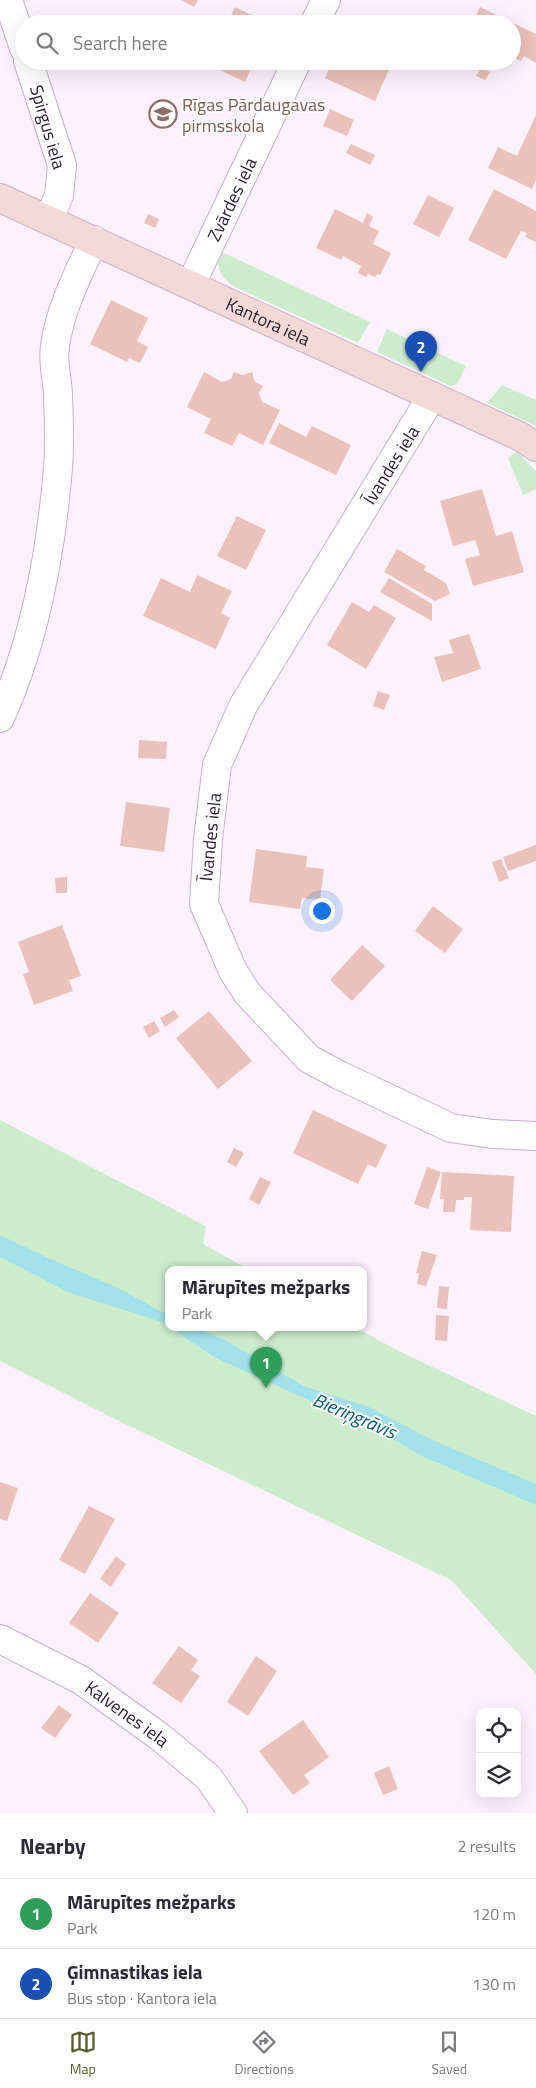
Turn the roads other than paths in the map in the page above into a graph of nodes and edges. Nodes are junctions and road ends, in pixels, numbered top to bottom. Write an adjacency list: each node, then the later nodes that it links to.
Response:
1 (8, 0): 4 (street)
2 (326, 0): 3 (street)
3 (318, 15)
4 (15, 21)
5 (31, 70): 8 (street, Spirgus iela)
6 (292, 70): 10 (street, Zvārdes iela)
7 (0, 198): 8 (main road, Kantora iela)
8 (49, 220): 9 (main road, Kantora iela)
9 (94, 240): 10 (main road, Kantora iela); 13 (street)
10 (191, 284): 11 (main road, Kantora iela)
11 (432, 396): 12 (main road, Kantora iela); 14 (street, Īvandes iela)
12 (536, 447)
13 (0, 718)
14 (536, 1136)
15 (0, 1639): 16 (street, Kalvenes iela)
16 (233, 1813)

